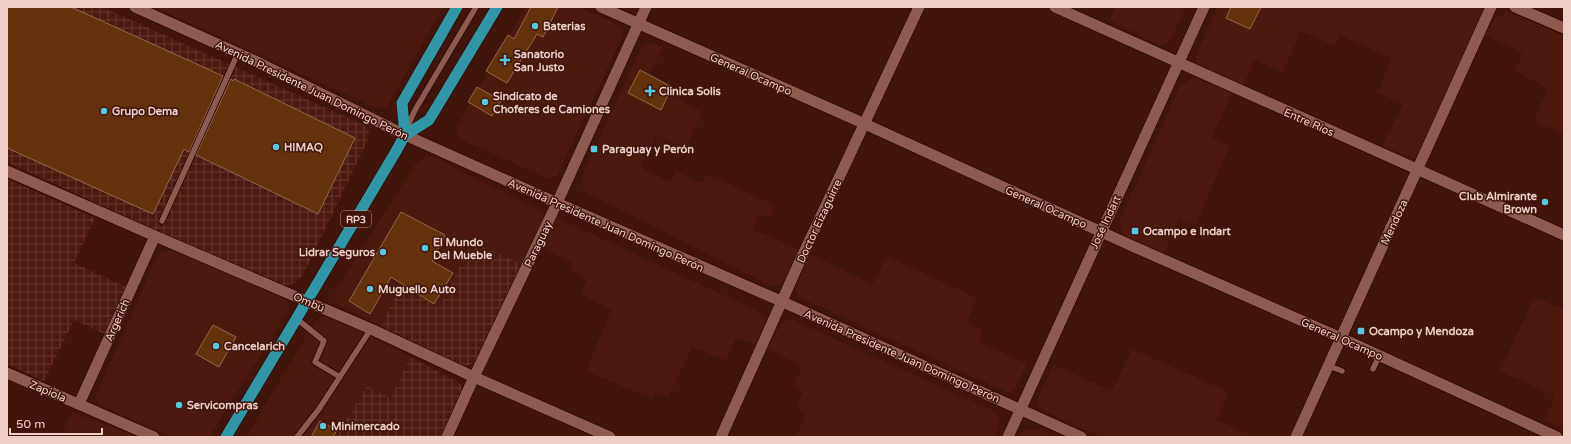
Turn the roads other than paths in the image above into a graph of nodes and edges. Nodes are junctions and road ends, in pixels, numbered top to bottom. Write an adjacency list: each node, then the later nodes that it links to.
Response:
1 (135, 7): 14 (street, Avenida Presidente Juan Domingo Perón)
2 (457, 7): 17 (highway)
3 (476, 7): 17 (lane)
4 (497, 7): 17 (highway, RP3)
5 (601, 7): 12 (street, General Ocampo)
6 (646, 7): 12 (street, Paraguay)
7 (919, 7): 16 (street, Doctor Eizaguirre)
8 (1055, 7): 15 (street, Entre Ríos)
9 (1204, 7): 15 (street, José Indart)
10 (1491, 7): 18 (street, Mendoza)
11 (1515, 7): 13 (street)
12 (638, 23): 16 (street, General Ocampo); 20 (street, Paraguay)
13 (1564, 28)
14 (238, 53): 17 (street, Avenida Presidente Juan Domingo Perón); 21 (lane)
15 (1178, 63): 18 (street, Entre Ríos); 22 (street, José Indart)
16 (865, 124): 22 (street, General Ocampo); 26 (street, Doctor Eizaguirre)
17 (404, 135): 20 (street, Avenida Presidente Juan Domingo Perón); 25 (highway, RP3)
18 (1418, 170): 23 (street, Entre Ríos); 29 (street, Mendoza)
19 (7, 171): 24 (street, Ombú)
20 (557, 203): 26 (street, Avenida Presidente Juan Domingo Perón); 36 (street, Paraguay)
21 (162, 221)
22 (1101, 232): 29 (street, General Ocampo); 38 (street, José Indart)
23 (1564, 235)
24 (155, 236): 25 (street, Ombú); 37 (street, Argerich)
25 (307, 302): 27 (highway, RP3); 28 (street, Ombú)
26 (783, 302): 38 (street, Avenida Presidente Juan Domingo Perón); 44 (street, Doctor Eizaguirre)
27 (297, 319): 35 (lane); 40 (highway, RP3)
28 (371, 328): 35 (lane); 36 (street, Ombú)
29 (1341, 338): 30 (street, General Ocampo); 31 (street, Mendoza)
30 (1379, 356): 32 (lane); 48 (street, General Ocampo)
31 (1329, 366): 33 (lane); 47 (street, Mendoza)
32 (1373, 369)
33 (1342, 371)
34 (7, 374): 37 (street, Zapiola)
35 (340, 377): 41 (lane)
36 (474, 377): 42 (street, Paraguay); 43 (street, Ombú)
37 (79, 404): 39 (street, Zapiola)
38 (1020, 410): 45 (street, José Indart); 46 (street, Avenida Presidente Juan Domingo Perón)
39 (154, 437)
40 (226, 437)
41 (297, 437)
42 (448, 437)
43 (610, 437)
44 (721, 437)
45 (1008, 437)
46 (1081, 437)
47 (1296, 437)
48 (1557, 437)

